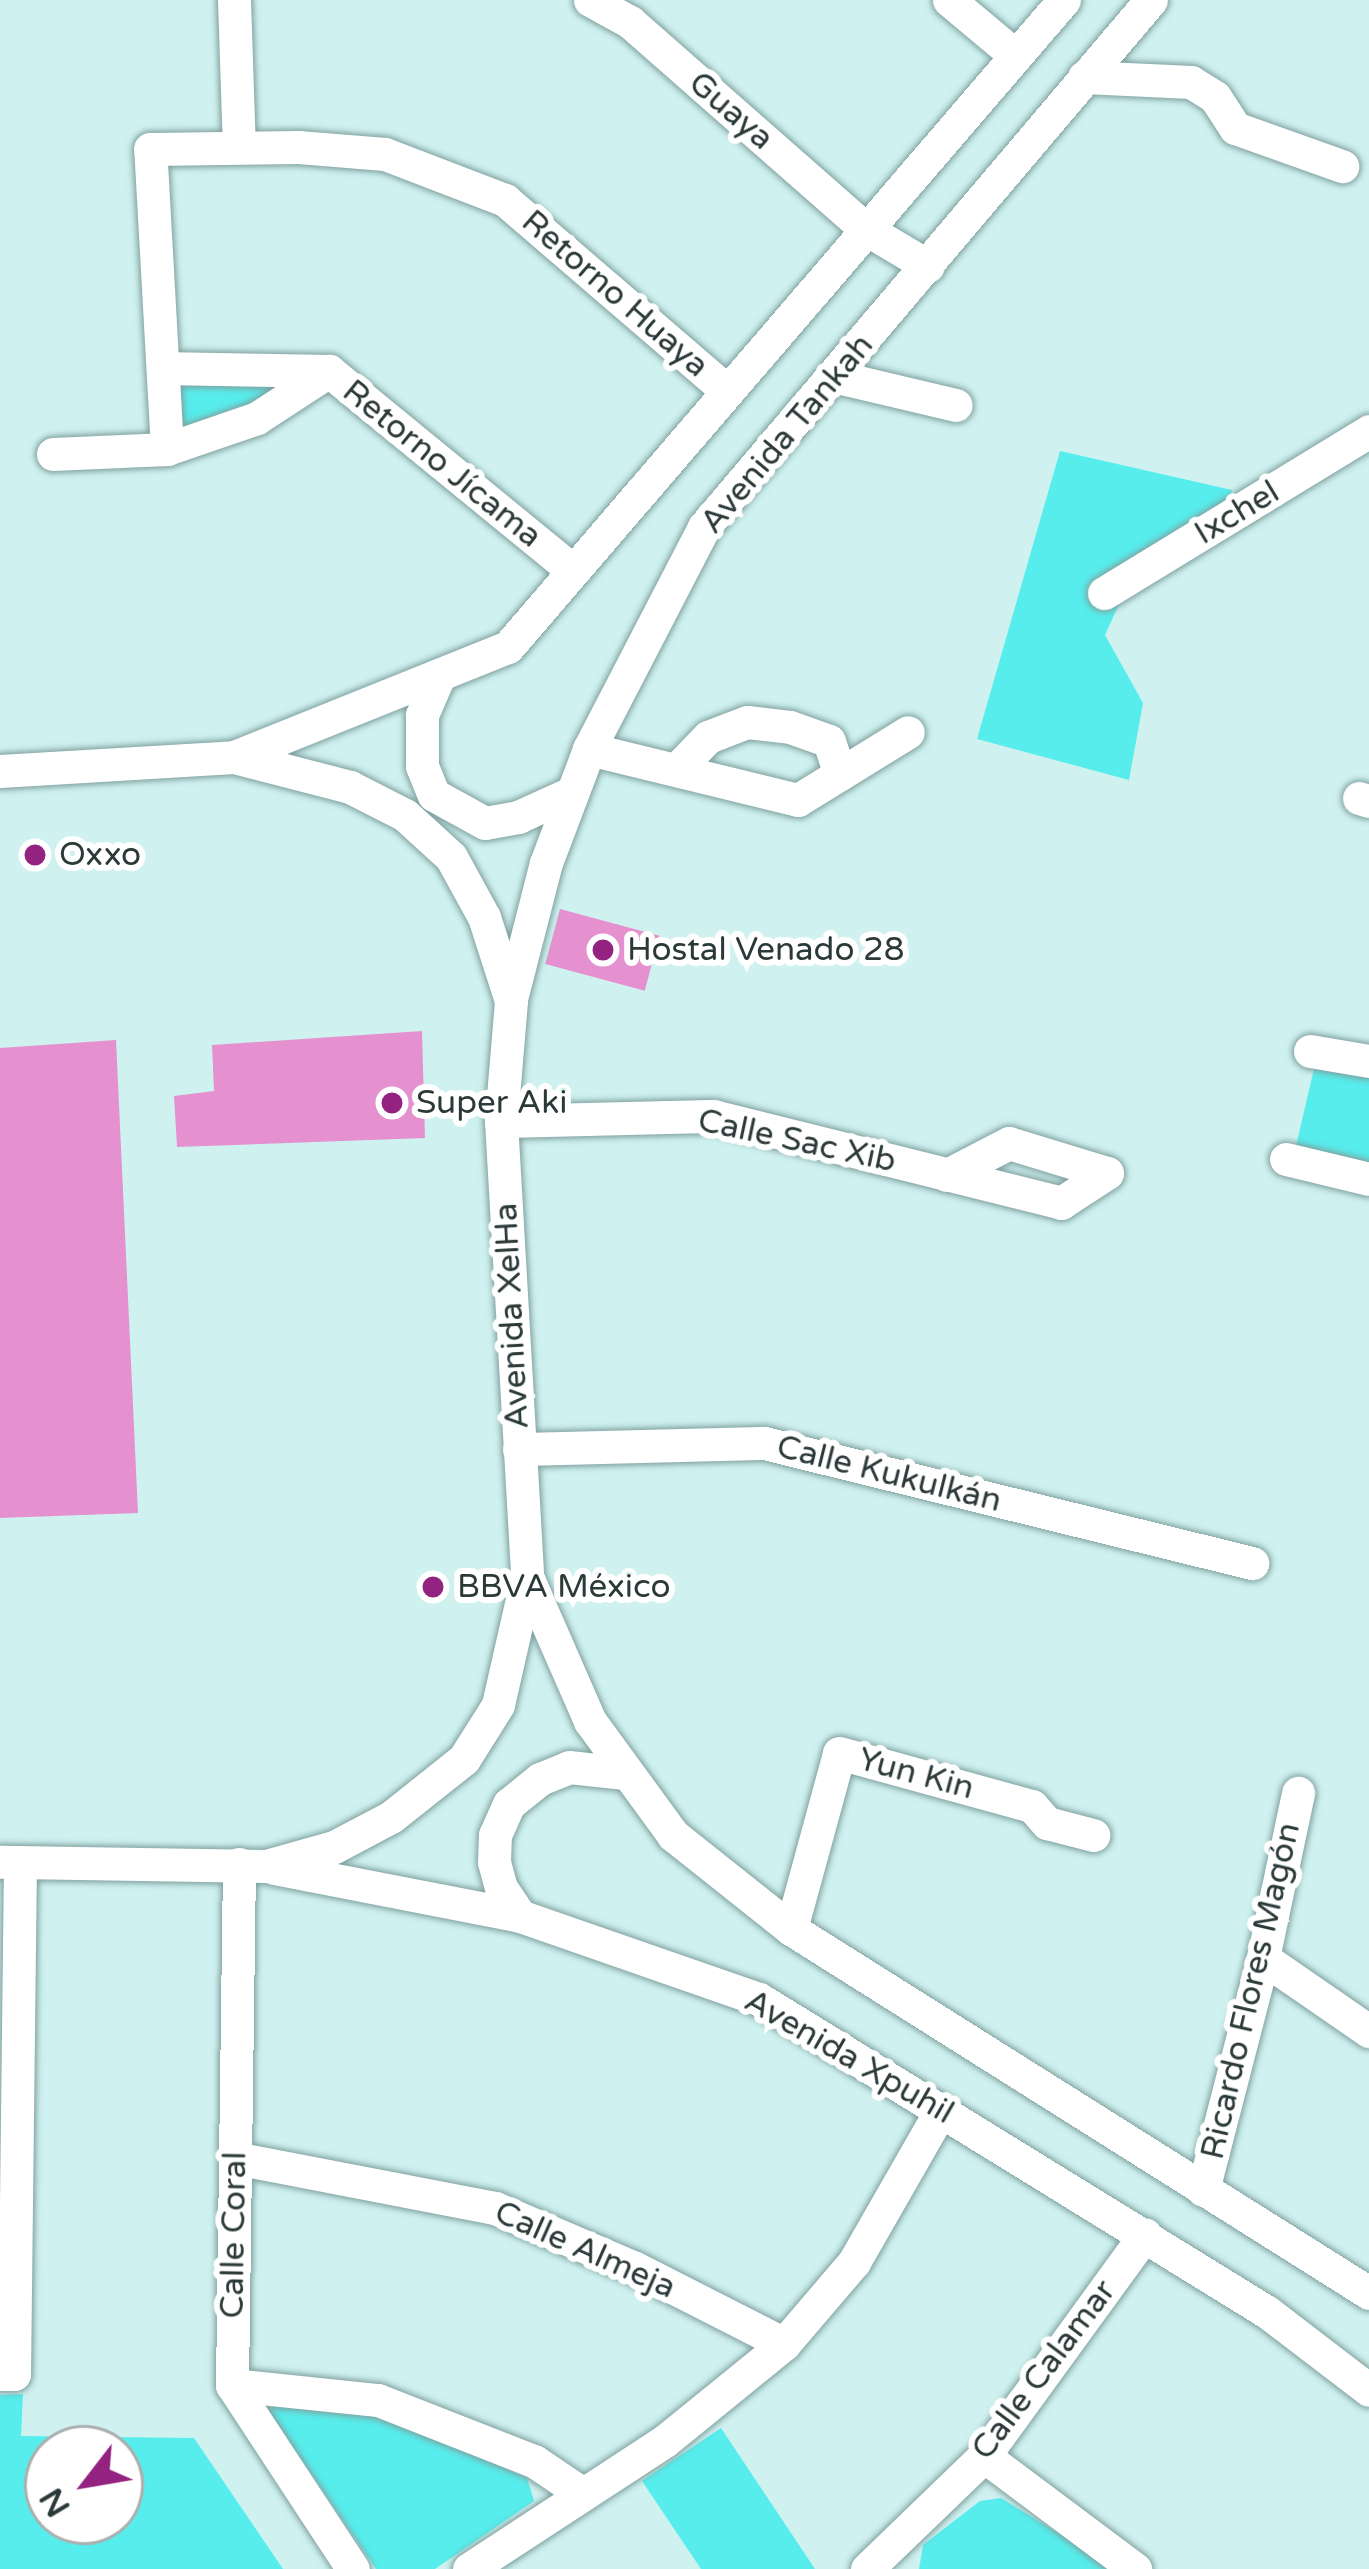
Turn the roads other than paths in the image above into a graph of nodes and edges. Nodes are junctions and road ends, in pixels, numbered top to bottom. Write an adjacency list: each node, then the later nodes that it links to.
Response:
1 (234, 0): 8 (street)
2 (590, 0): 10 (street, Guaya)
3 (950, 0): 6 (street)
4 (1064, 0): 6 (street)
5 (1151, 0): 7 (street, Avenida Tankah)
6 (1016, 56): 10 (street)
7 (1084, 77): 9 (street); 11 (street, Avenida Tankah)
8 (239, 147): 12 (street, Retorno Huaya); 15 (street, Retorno Huaya)
9 (1342, 166)
10 (866, 229): 11 (street, Guaya); 15 (street)
11 (928, 266): 14 (street, Avenida Tankah)
12 (164, 368): 13 (street, Retorno Jícama); 18 (street)
13 (329, 371): 18 (street); 20 (street, Retorno Jícama)
14 (833, 376): 16 (street); 24 (street, Avenida Tankah)
15 (727, 391): 20 (street)
16 (956, 405)
17 (1369, 431): 21 (street, Ixchel)
18 (166, 449): 19 (street)
19 (53, 454)
20 (572, 570): 22 (street)
21 (1104, 592)
22 (439, 676): 25 (street); 29 (street)
23 (908, 731): 28 (street)
24 (589, 749): 26 (street); 29 (street, Avenida Tankah)
25 (234, 758): 27 (street, Avenida XelHa); 30 (street, Avenida XelHa)
26 (676, 770): 28 (street); 28 (street)
27 (0, 771)
28 (840, 774)
29 (573, 792): 30 (street, Avenida Tankah)
30 (511, 1001): 33 (street, Avenida XelHa)
31 (1310, 1051): 32 (street)
32 (1369, 1061)
33 (501, 1121): 35 (street, Calle Sac Xib); 37 (street, Avenida XelHa)
34 (1286, 1159): 36 (street)
35 (947, 1175)
36 (1369, 1179)
37 (519, 1449): 38 (street, Calle Kukulkán); 39 (street, Avenida XelHa)
38 (1252, 1563)
39 (527, 1577): 40 (street); 44 (street, Avenida XelHa)
40 (623, 1773): 45 (street); 46 (street)
41 (1298, 1793): 47 (street, Ricardo Flores Magón)
42 (1093, 1835): 46 (street, Yun Kin)
43 (10, 1862): 44 (street, Avenida XelHa); 50 (street)
44 (253, 1866): 45 (street, Avenida Xpuhil); 51 (street, Calle Coral)
45 (520, 1916): 49 (street, Avenida Xpuhil)
46 (791, 1929): 52 (street)
47 (1263, 1958): 48 (street); 52 (street, Ricardo Flores Magón)
48 (1369, 2031)
49 (941, 2110): 53 (street, Avenida Xpuhil); 55 (street)
50 (8, 2154): 56 (street)
51 (236, 2158): 55 (street, Calle Almeja); 57 (street, Calle Coral)
52 (1203, 2190): 54 (street)
53 (1145, 2234): 58 (street, Avenida Xpuhil); 59 (street, Calle Calamar)
54 (1369, 2293)
55 (784, 2344): 60 (street)
56 (0, 2374)
57 (232, 2384): 60 (street); 62 (street)
58 (1369, 2390)
59 (984, 2456): 61 (street, Calle Calamar); 64 (street)
60 (584, 2494): 63 (street)
61 (884, 2563)
62 (353, 2569)
63 (469, 2569)
64 (1135, 2569)

